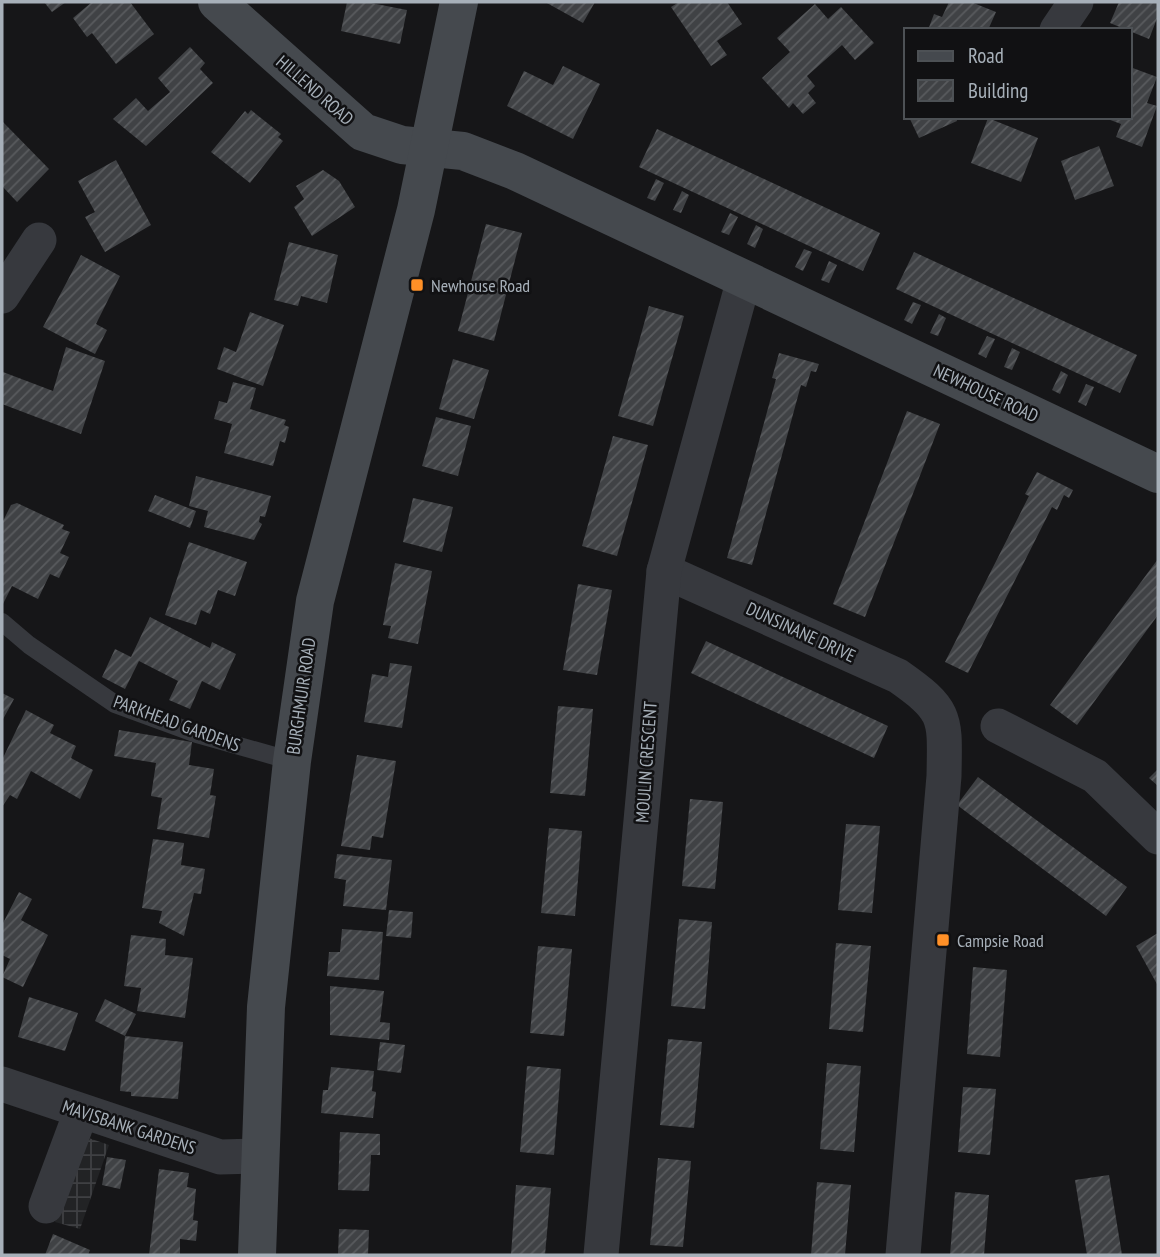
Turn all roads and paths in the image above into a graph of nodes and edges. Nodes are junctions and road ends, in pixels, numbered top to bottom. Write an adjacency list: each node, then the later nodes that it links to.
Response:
1 (217, 2): 5 (street, HILLEND ROAD)
2 (459, 2): 5 (street, BURGHMUIR ROAD)
3 (1076, 2): 4 (street)
4 (1058, 28)
5 (429, 149): 8 (street, NEWHOUSE ROAD); 13 (street, BURGHMUIR ROAD)
6 (39, 240): 7 (street)
7 (7, 274)
8 (744, 279): 9 (street, NEWHOUSE ROAD); 10 (street, MOULIN CRESCENT)
9 (1158, 474)
10 (664, 571): 20 (street, MOULIN CRESCENT); 21 (street, DUNSINANE DRIVE)
11 (2, 622): 13 (lane, PARKHEAD GARDENS)
12 (999, 726): 14 (street)
13 (292, 761): 17 (street, BURGHMUIR ROAD)
14 (1158, 837)
15 (2, 1084): 16 (street, MAVISBANK GARDENS)
16 (81, 1112): 17 (street, MAVISBANK GARDENS); 18 (street)
17 (259, 1156): 19 (street, BURGHMUIR ROAD)
18 (46, 1206)
19 (257, 1255)
20 (601, 1255)
21 (904, 1255)

